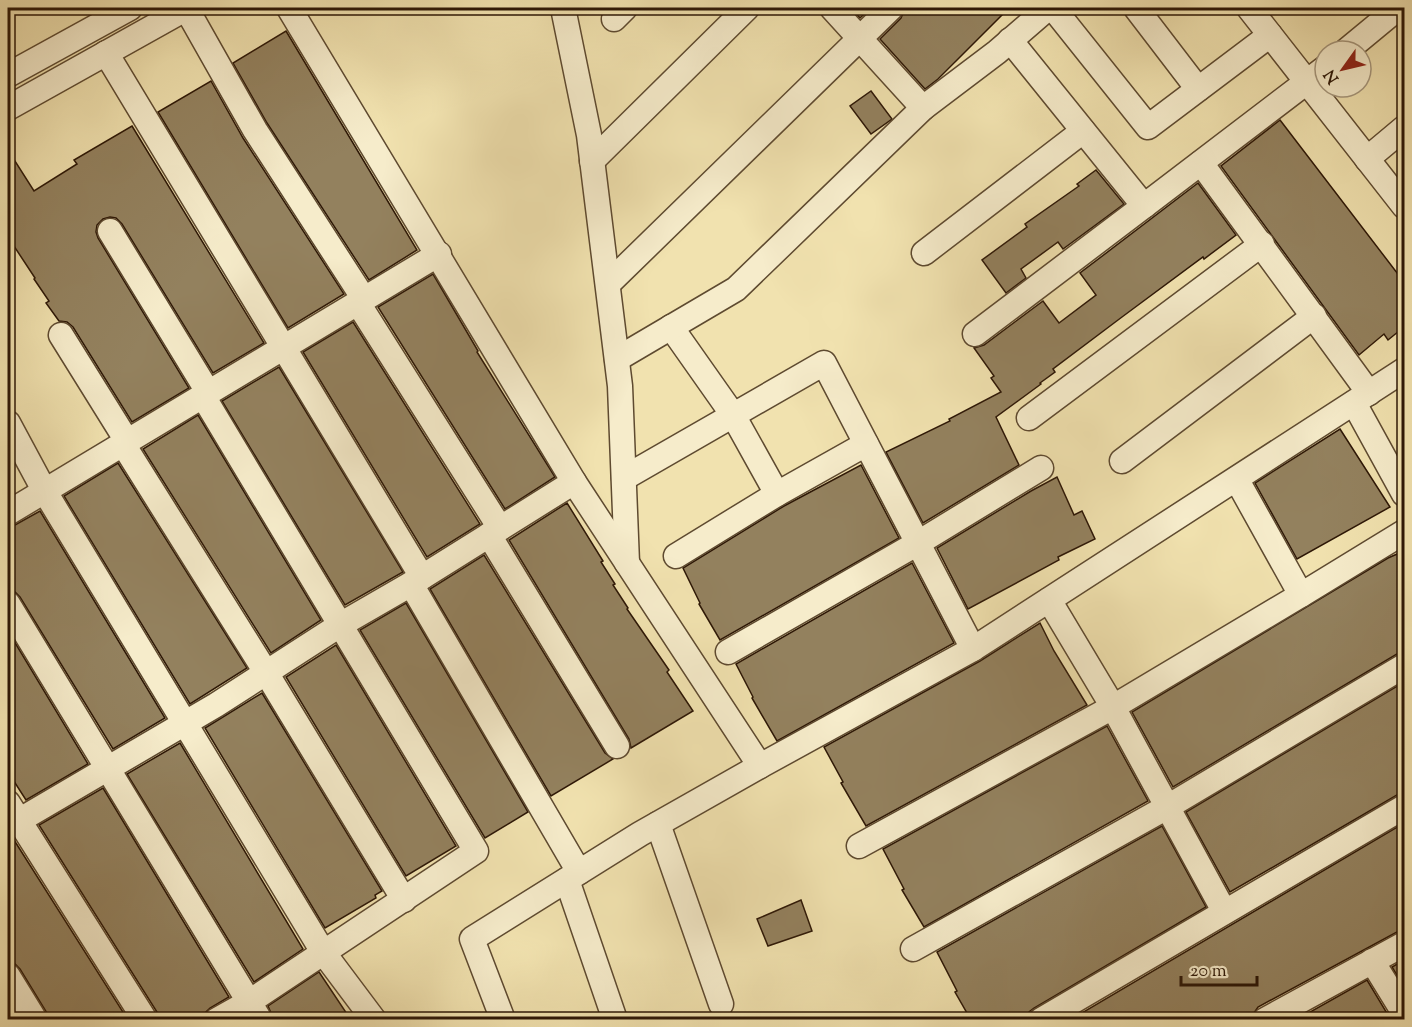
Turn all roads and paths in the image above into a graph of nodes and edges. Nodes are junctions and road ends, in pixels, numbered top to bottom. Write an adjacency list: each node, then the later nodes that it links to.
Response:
1 (130, 8): 20 (street)
2 (187, 8): 13 (street); 38 (street)
3 (289, 8): 36 (street)
4 (563, 8): 29 (street)
5 (747, 8): 29 (street)
6 (832, 8): 15 (street)
7 (891, 8): 15 (street)
8 (1048, 8): 17 (street)
9 (1053, 8): 22 (street)
10 (1136, 8): 22 (street)
11 (1250, 8): 14 (street)
12 (1398, 8): 16 (street)
13 (150, 18): 18 (street)
14 (1270, 35): 19 (street); 22 (street)
15 (859, 37): 25 (street); 37 (street)
16 (1361, 39)
17 (1010, 40): 25 (street); 27 (street)
18 (106, 53): 24 (street); 43 (street)
19 (1313, 72)
20 (8, 75)
21 (1313, 77): 30 (street)
22 (1198, 89)
23 (1331, 99): 28 (street)
24 (8, 108)
25 (923, 108): 40 (street)
26 (1404, 128): 28 (street)
27 (1083, 131): 31 (street); 35 (street)
28 (1367, 159): 32 (street)
29 (592, 161): 37 (street)
30 (1201, 163): 31 (street); 34 (street)
31 (1144, 206): 42 (street)
32 (1404, 206)
33 (110, 231): 46 (street)
34 (1262, 244): 39 (street); 49 (street)
35 (924, 253)
36 (439, 254): 38 (street); 57 (street)
37 (608, 284): 44 (street)
38 (361, 301): 43 (street); 62 (street)
39 (1314, 316): 47 (street); 53 (street)
40 (671, 327): 44 (street); 48 (street)
41 (61, 334): 51 (street)
42 (975, 334)
43 (284, 348): 46 (street); 67 (street)
44 (617, 359): 55 (street)
45 (1404, 369): 47 (street)
46 (206, 394): 51 (street); 71 (street)
47 (1362, 398): 56 (street); 60 (street)
48 (733, 415): 52 (street); 55 (street); 59 (street)
49 (1029, 418)
50 (8, 423): 58 (street)
51 (125, 442): 58 (street); 75 (street)
52 (866, 444): 59 (street); 64 (street)
53 (1122, 461)
54 (1041, 468): 64 (street)
55 (624, 478): 66 (street)
56 (1237, 480): 68 (street); 69 (street)
57 (574, 482): 62 (street); 66 (street)
58 (44, 490): 61 (street); 77 (street)
59 (777, 494): 65 (street)
60 (1404, 494)
61 (8, 513)
62 (495, 531): 67 (street); 78 (street)
63 (1404, 532): 68 (street)
64 (918, 543): 72 (street); 73 (street)
65 (676, 556)
66 (627, 563): 79 (street)
67 (417, 580): 71 (street); 86 (street)
68 (1301, 595): 76 (street)
69 (1049, 600): 72 (street); 76 (street)
70 (8, 604): 80 (street)
71 (340, 625): 75 (street); 87 (street)
72 (973, 649): 79 (street)
73 (728, 652)
74 (1404, 666): 81 (street)
75 (267, 674): 77 (street); 87 (street)
76 (1113, 707): 81 (street); 85 (street)
77 (184, 723): 80 (street); 91 (street)
78 (616, 746)
79 (760, 766): 84 (street)
80 (108, 768): 83 (street); 95 (street)
81 (1169, 806): 88 (street); 90 (street)
82 (1404, 807): 88 (street)
83 (11, 817): 99 (street)
84 (658, 824): 86 (street); 94 (street)
85 (859, 846)
86 (573, 876): 102 (street); 103 (street)
87 (404, 900): 91 (street)
88 (1224, 911): 104 (street)
89 (1404, 944): 92 (street)
90 (913, 949)
91 (323, 952): 95 (street); 101 (street)
92 (1372, 961): 96 (street); 97 (street)
93 (8, 976): 98 (street)
94 (721, 1004)
95 (254, 1011): 100 (street)
96 (1404, 1013)
97 (1272, 1018)
98 (35, 1020)
99 (145, 1020)
100 (217, 1020)
101 (374, 1020)
102 (503, 1020)
103 (615, 1020)
104 (1041, 1020)

